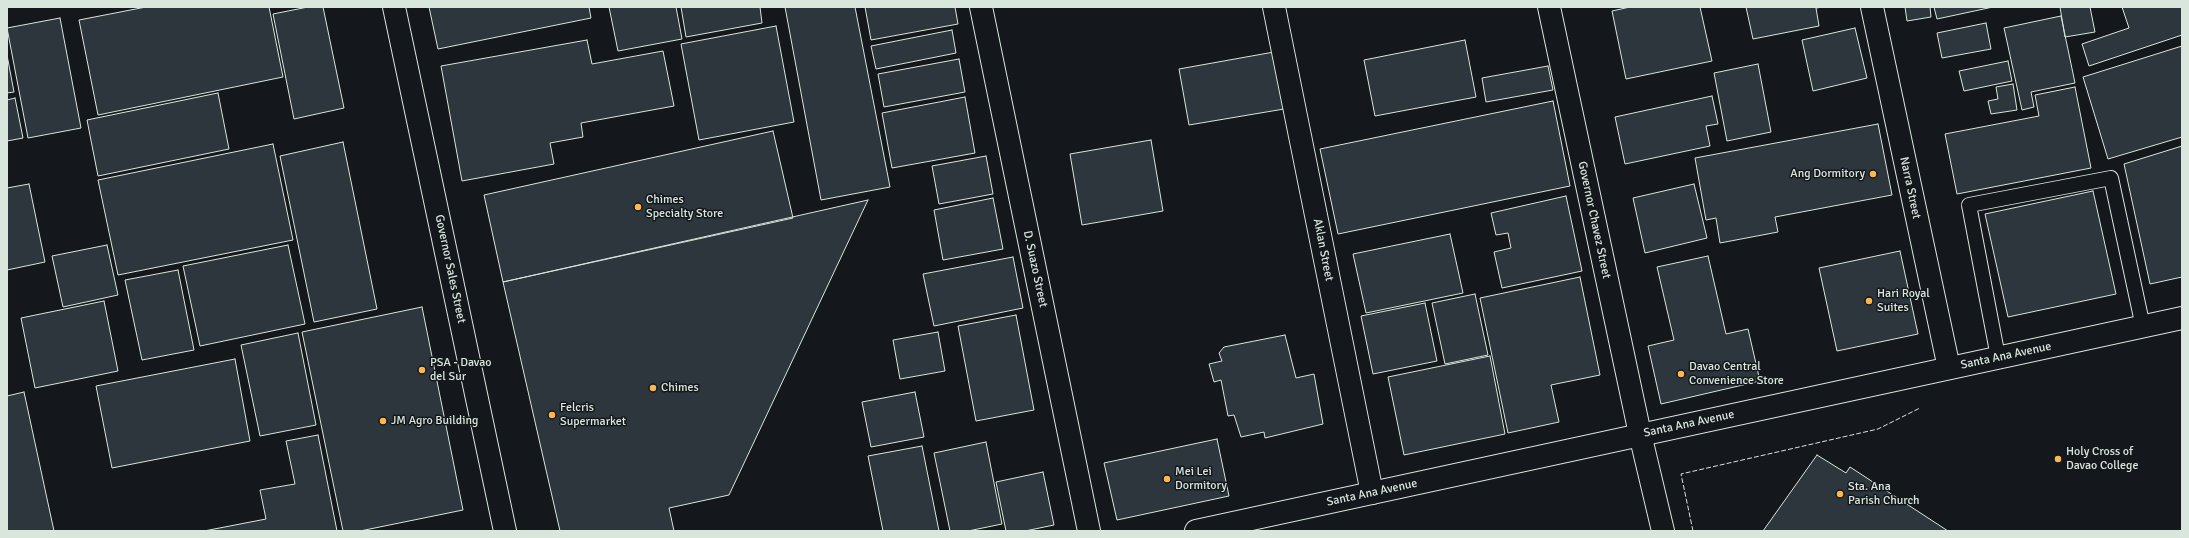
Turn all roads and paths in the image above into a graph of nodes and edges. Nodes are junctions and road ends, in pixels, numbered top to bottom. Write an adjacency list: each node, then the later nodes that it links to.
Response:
1 (394, 7): 12 (street, Governor Sales Street)
2 (981, 7): 13 (street, D. Suazo Street)
3 (1274, 7): 11 (street, Aklan Street)
4 (1548, 7): 10 (street, Governor Chavez Street)
5 (1872, 7): 9 (street, Narra Street)
6 (2182, 318): 7 (street, Santa Ana Avenue)
7 (2143, 327): 8 (street, Santa Ana Avenue); 8 (lane)
8 (1998, 357): 9 (street, Santa Ana Avenue)
9 (1949, 368): 10 (street, Santa Ana Avenue)
10 (1640, 434): 11 (street, Santa Ana Avenue); 15 (street, Governor Chavez Street)
11 (1372, 493): 14 (street, Santa Ana Avenue)
12 (505, 531)
13 (1089, 531)
14 (1196, 531)
15 (1663, 531)

